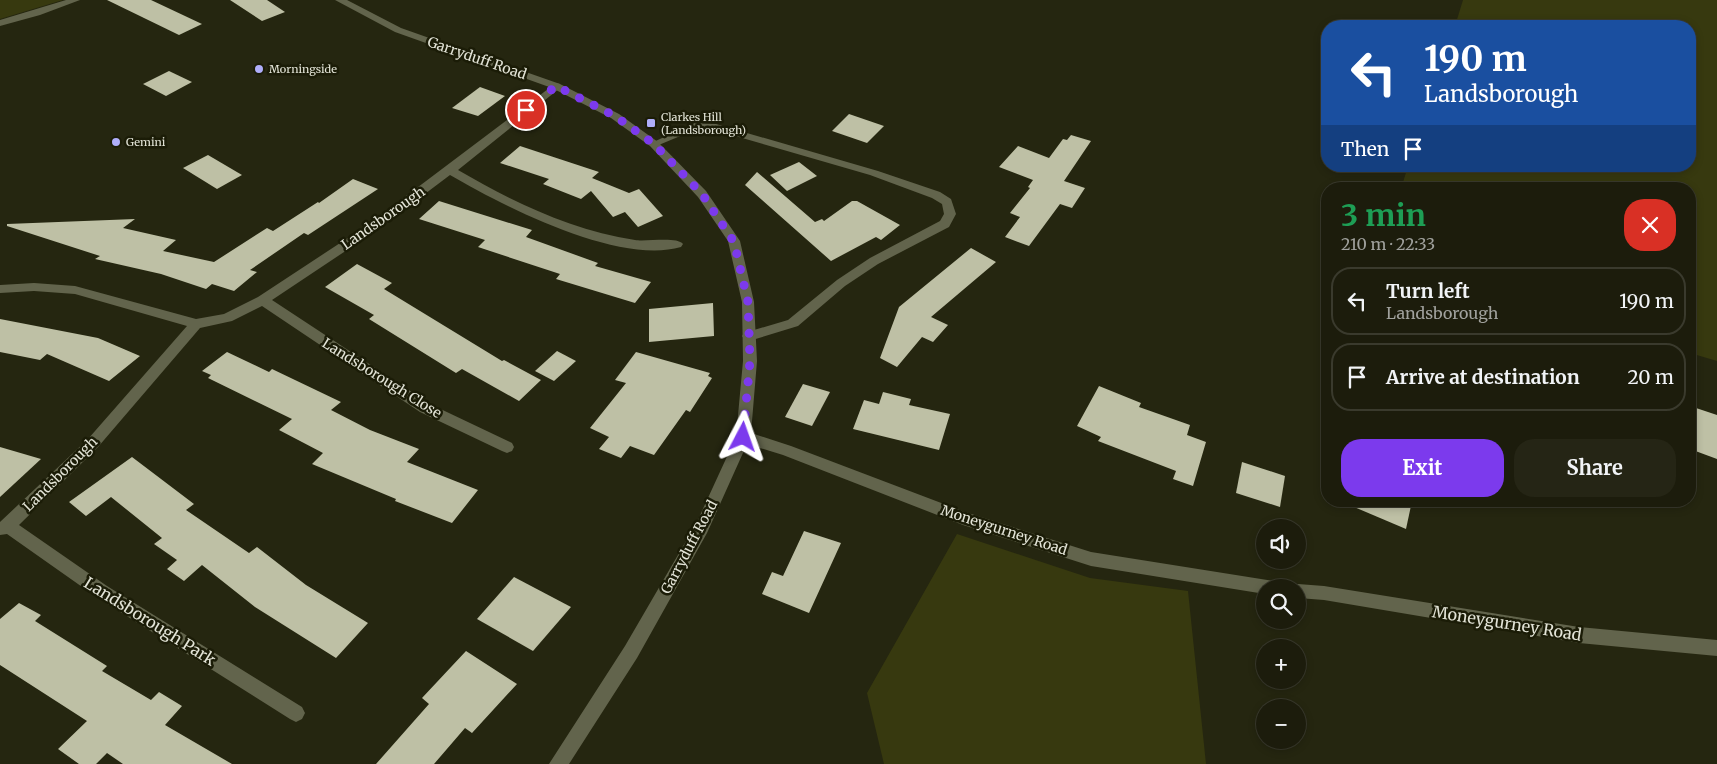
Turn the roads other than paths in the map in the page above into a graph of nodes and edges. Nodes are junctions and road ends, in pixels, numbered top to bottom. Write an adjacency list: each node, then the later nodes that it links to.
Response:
1 (75, 0): 3 (street)
2 (340, 0): 4 (street, Garryduff Road)
3 (0, 23)
4 (556, 86): 5 (street, Garryduff Road); 6 (street, Landsborough)
5 (654, 144): 11 (street, Garryduff Road); 11 (street)
6 (450, 170): 7 (street); 9 (street, Landsborough)
7 (677, 244)
8 (0, 289): 10 (street, Landsborough)
9 (262, 300): 10 (street, Landsborough); 13 (street, Landsborough Close)
10 (196, 324): 14 (street, Landsborough)
11 (749, 336): 12 (street, Garryduff Road)
12 (743, 437): 15 (street, Moneygurney Road); 19 (street, Garryduff Road)
13 (507, 448)
14 (4, 528): 18 (street, Landsborough Park)
15 (1256, 585)
16 (1306, 592): 17 (street, Moneygurney Road)
17 (1717, 648)
18 (296, 712)
19 (558, 764)

